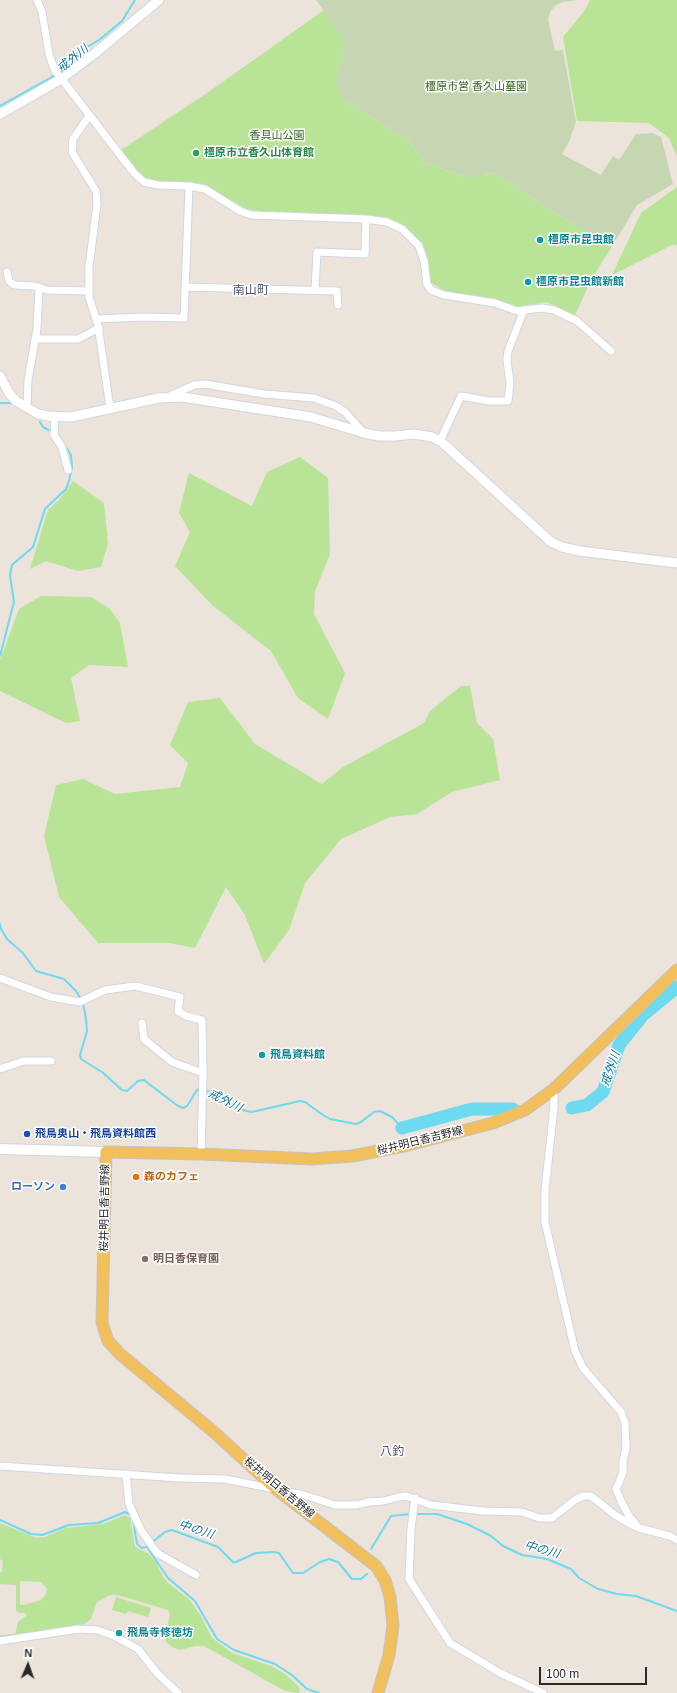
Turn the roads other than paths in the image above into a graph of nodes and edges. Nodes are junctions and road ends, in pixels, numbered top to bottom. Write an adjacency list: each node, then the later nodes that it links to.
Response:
1 (37, 0): 3 (street)
2 (159, 0): 3 (street)
3 (61, 79): 4 (street); 5 (street)
4 (0, 114)
5 (89, 116): 6 (street); 12 (street)
6 (189, 186): 7 (street); 10 (street)
7 (366, 219): 11 (street); 14 (street)
8 (7, 272): 9 (street)
9 (38, 287): 12 (street); 17 (street)
10 (186, 287): 11 (street); 15 (street)
11 (315, 290): 13 (street)
12 (88, 291): 15 (street)
13 (338, 305)
14 (524, 310): 18 (street); 25 (street)
15 (97, 319): 16 (street)
16 (98, 328): 17 (street); 22 (street)
17 (36, 339): 21 (street)
18 (611, 351)
19 (0, 376): 21 (street)
20 (170, 396): 22 (street); 24 (street); 24 (street)
21 (27, 408): 23 (street)
22 (110, 408): 23 (street)
23 (55, 417): 26 (street)
24 (364, 433): 25 (street)
25 (440, 441): 27 (street)
26 (68, 470)
27 (677, 563)
28 (677, 970): 34 (main road, 桜井明日香吉野線)
29 (0, 978): 33 (street)
30 (142, 1023): 33 (street)
31 (50, 1061): 32 (street)
32 (0, 1069)
33 (204, 1073): 37 (street)
34 (554, 1089): 37 (main road, 桜井明日香吉野線); 42 (street)
35 (0, 1149): 36 (main road)
36 (106, 1152): 37 (main road, 桜井明日香吉野線); 40 (main road, 桜井明日香吉野線)
37 (201, 1154)
38 (0, 1466): 39 (street)
39 (126, 1474): 40 (street); 44 (street)
40 (276, 1489): 41 (street); 47 (main road, 桜井明日香吉野線)
41 (415, 1498): 42 (street); 48 (street)
42 (639, 1528): 43 (street)
43 (677, 1540)
44 (196, 1575)
45 (0, 1641): 46 (street)
46 (178, 1693)
47 (378, 1693)
48 (542, 1693)

